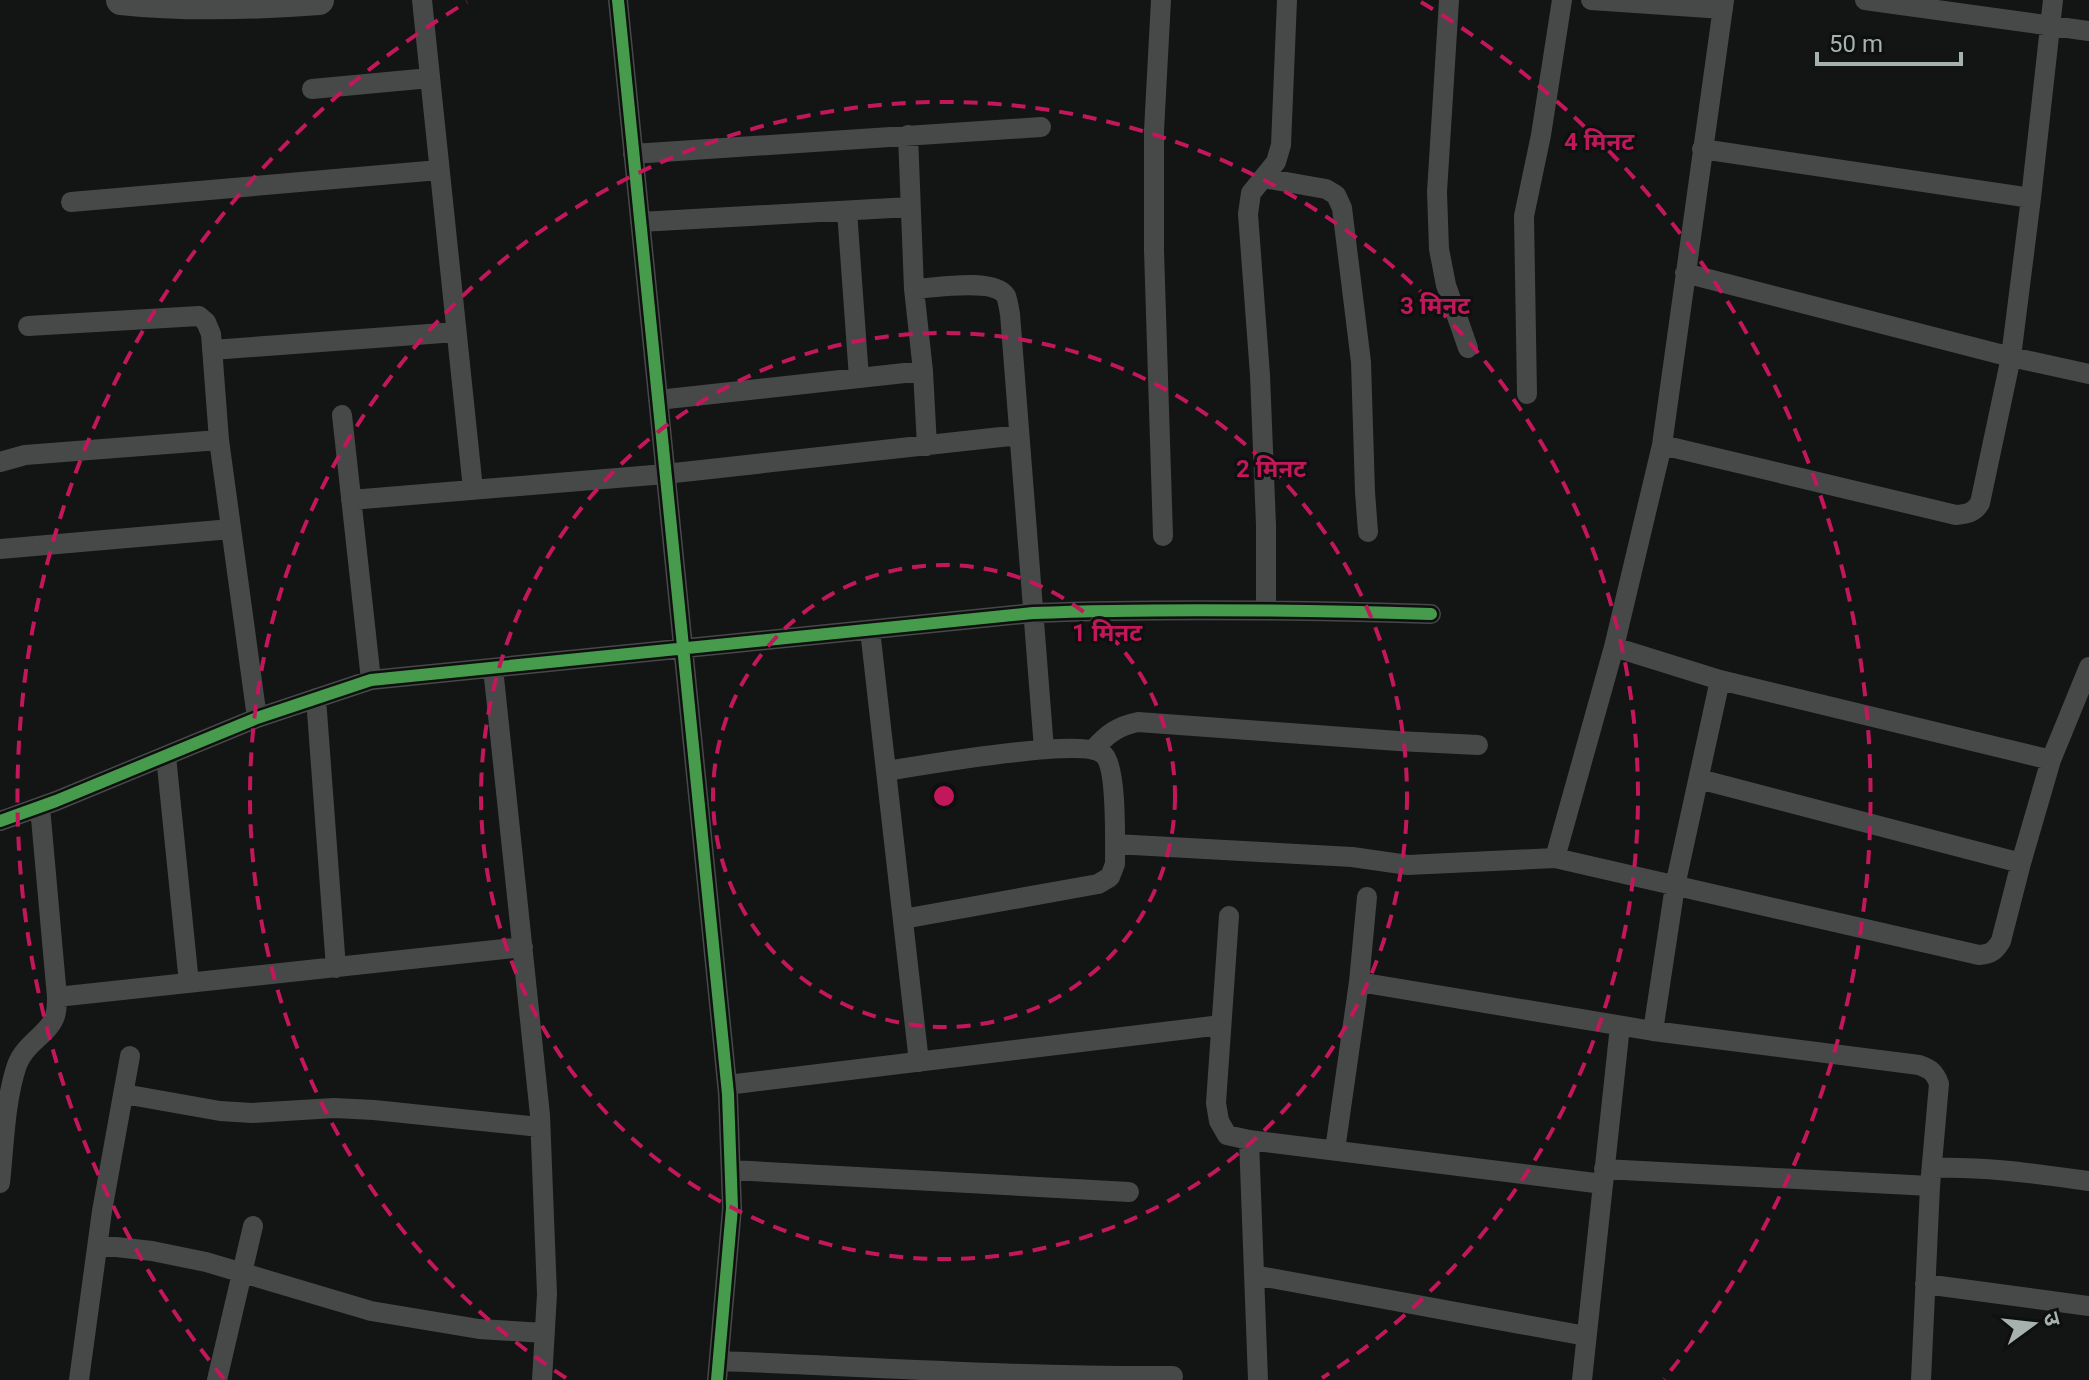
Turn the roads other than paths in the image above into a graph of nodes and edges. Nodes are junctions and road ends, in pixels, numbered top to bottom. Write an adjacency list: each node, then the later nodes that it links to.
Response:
1 (121, 0): 13 (street)
2 (310, 0): 3 (street); 13 (street)
3 (319, 0)
4 (422, 0): 18 (street)
5 (618, 0): 23 (street)
6 (1161, 0): 54 (street)
7 (1287, 0): 25 (street)
8 (1449, 0): 35 (street)
9 (1562, 0): 41 (street)
10 (1591, 0): 15 (street)
11 (1865, 0): 14 (street)
12 (2053, 0): 16 (street)
13 (158, 2)
14 (1895, 2): 16 (street)
15 (1723, 4): 22 (street)
16 (2050, 26): 17 (street); 26 (street)
17 (2089, 31)
18 (430, 78): 19 (street); 24 (street)
19 (312, 89)
20 (1041, 127): 21 (street)
21 (908, 135): 23 (street); 28 (street)
22 (1702, 149): 26 (street); 31 (street)
23 (633, 154): 30 (street)
24 (439, 170): 27 (street); 34 (street)
25 (1263, 178): 53 (street); 56 (street)
26 (2031, 198): 37 (street)
27 (71, 202)
28 (910, 207): 29 (street); 32 (street)
29 (847, 211): 30 (street); 40 (street)
30 (640, 222): 42 (street)
31 (1685, 273): 37 (street); 46 (street)
32 (914, 289): 38 (street); 44 (street)
33 (28, 326): 36 (street)
34 (456, 332): 36 (street); 50 (street)
35 (1468, 348)
36 (212, 350): 45 (street)
37 (2011, 357): 39 (street); 46 (street)
38 (923, 371): 40 (street); 47 (street)
39 (2089, 374)
40 (859, 378): 42 (street)
41 (1527, 394)
42 (658, 400): 49 (street)
43 (342, 415): 51 (street)
44 (1019, 435): 47 (street); 57 (street)
45 (219, 440): 48 (street); 52 (street)
46 (1662, 445): 60 (street)
47 (927, 446): 49 (street)
48 (0, 462)
49 (665, 474): 50 (street); 61 (street)
50 (473, 489): 51 (street)
51 (351, 500): 64 (street)
52 (231, 529): 55 (street); 67 (street)
53 (1368, 532)
54 (1163, 536)
55 (0, 549)
56 (1266, 610): 57 (street); 58 (street)
57 (1033, 613): 59 (street); 69 (street)
58 (1431, 614)
59 (870, 630): 61 (street); 73 (street)
60 (1614, 647): 65 (street); 78 (street)
61 (683, 650): 63 (street); 94 (street)
62 (2089, 667): 72 (street)
63 (493, 668): 64 (street); 84 (street)
64 (371, 680): 66 (street)
65 (1720, 680): 72 (street); 74 (street)
66 (316, 698): 67 (street); 85 (street)
67 (257, 718): 71 (street)
68 (1478, 745): 70 (street)
69 (1044, 749): 70 (street); 73 (street)
70 (1093, 750): 77 (street)
71 (166, 756): 75 (street); 87 (street)
72 (2051, 760): 79 (street)
73 (886, 771): 83 (street)
74 (1699, 779): 79 (street); 80 (street)
75 (40, 807): 76 (street); 88 (street)
76 (0, 821)
77 (1115, 844): 78 (street); 83 (street)
78 (1555, 858): 80 (street)
79 (2021, 863): 80 (street)
80 (1675, 886): 91 (street)
81 (1367, 897): 86 (street)
82 (1229, 916): 89 (street)
83 (903, 919): 93 (street)
84 (523, 947): 85 (street); 96 (street)
85 (336, 968): 87 (street)
86 (1359, 982): 90 (street); 98 (street)
87 (189, 983): 88 (street)
88 (57, 997): 103 (street)
89 (1221, 1025): 93 (street); 97 (street)
90 (1620, 1026): 91 (street); 100 (street)
91 (1653, 1031): 101 (street)
92 (130, 1056): 95 (street)
93 (919, 1062): 94 (street)
94 (727, 1085): 99 (street)
95 (124, 1094): 96 (street); 106 (street)
96 (540, 1127): 111 (street)
97 (1249, 1140): 98 (street); 108 (street)
98 (1335, 1150): 100 (street)
99 (732, 1170): 104 (street); 113 (street)
100 (1603, 1176): 101 (street); 112 (street)
101 (1931, 1177): 102 (street); 109 (street)
102 (2089, 1181)
103 (0, 1183)
104 (1129, 1192)
105 (253, 1226): 107 (street)
106 (98, 1245): 107 (street); 115 (street)
107 (242, 1272): 111 (street); 116 (street)
108 (1254, 1275): 112 (street); 118 (street)
109 (1925, 1284): 110 (street); 120 (street)
110 (2089, 1306)
111 (545, 1333): 117 (street)
112 (1586, 1336): 119 (street)
113 (718, 1370): 114 (street)
114 (1173, 1376)
115 (79, 1380)
116 (217, 1380)
117 (542, 1380)
118 (1258, 1380)
119 (1582, 1380)
120 (1921, 1380)

